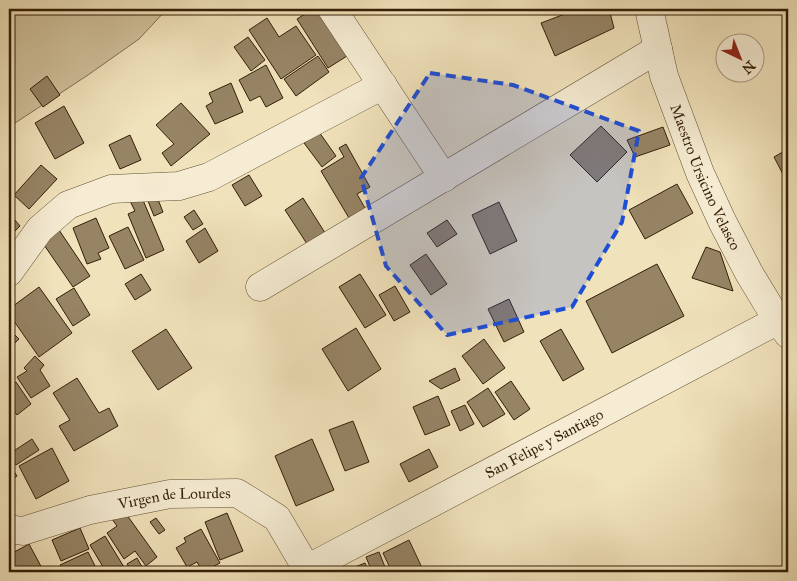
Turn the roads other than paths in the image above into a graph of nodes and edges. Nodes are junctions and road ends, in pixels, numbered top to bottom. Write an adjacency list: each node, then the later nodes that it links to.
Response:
1 (332, 9): 4 (street)
2 (649, 9): 3 (street, Maestro Ursicino Velasco)
3 (658, 49): 5 (street); 8 (street, Maestro Ursicino Velasco)
4 (383, 85): 5 (street); 6 (street)
5 (444, 178): 7 (street)
6 (9, 272)
7 (260, 287)
8 (785, 323): 10 (street, San Felipe y Santiago)
9 (9, 529): 10 (street, Virgen de Lourdes)
10 (304, 571)

